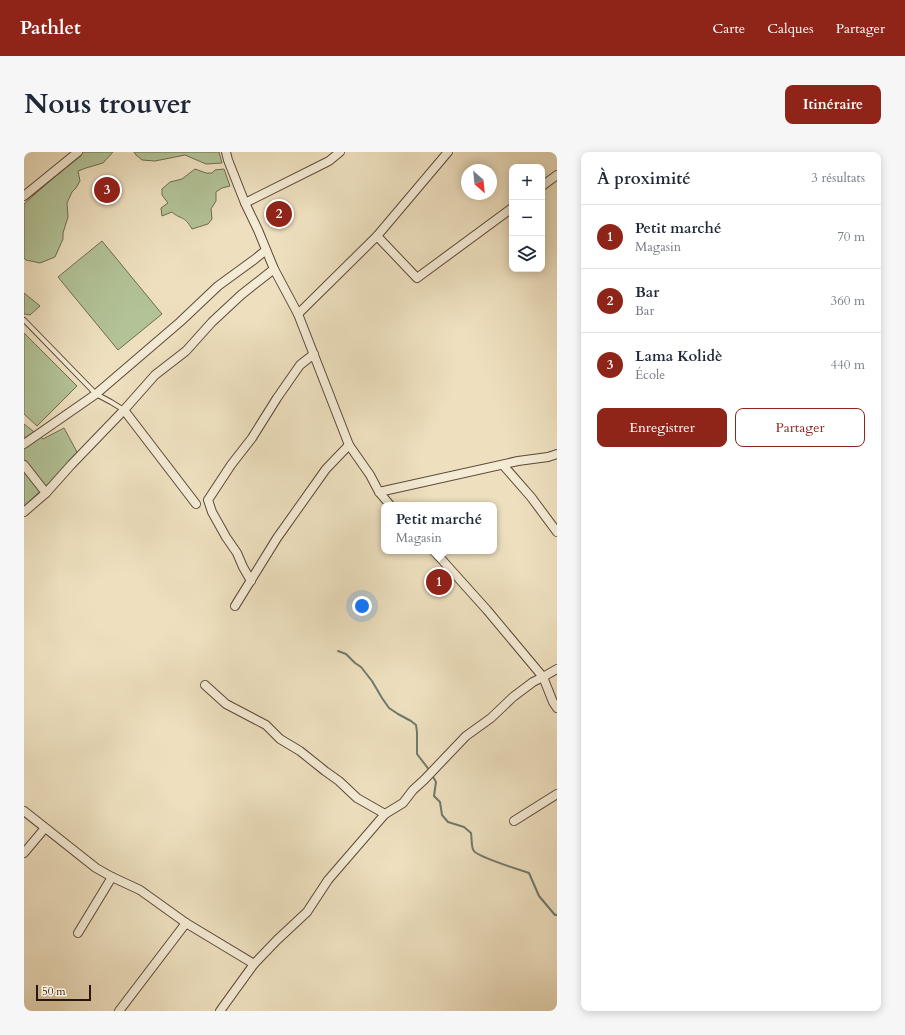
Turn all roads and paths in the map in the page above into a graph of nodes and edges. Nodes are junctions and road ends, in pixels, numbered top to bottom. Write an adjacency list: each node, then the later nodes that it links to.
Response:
1 (78, 152): 7 (street)
2 (226, 152): 8 (street)
3 (340, 152): 8 (street)
4 (448, 152): 10 (street)
5 (557, 174): 6 (street)
6 (545, 184)
7 (24, 196)
8 (245, 203): 11 (street)
9 (509, 210): 10 (street)
10 (377, 236): 13 (street)
11 (266, 250): 12 (street); 16 (street)
12 (274, 269): 13 (street); 17 (street)
13 (298, 314): 15 (street)
14 (24, 320): 16 (lane)
15 (314, 354): 19 (street); 30 (street)
16 (96, 394): 17 (lane); 18 (street)
17 (124, 410): 24 (street); 26 (street)
18 (24, 444)
19 (349, 446): 23 (street); 30 (street)
20 (557, 454): 22 (street)
21 (24, 465): 24 (street)
22 (503, 465): 23 (street); 28 (street)
23 (379, 492): 25 (street)
24 (46, 493): 27 (street)
25 (387, 502)
26 (196, 504)
27 (24, 512)
28 (557, 532)
29 (437, 554): 33 (street)
30 (251, 581): 31 (street)
31 (235, 606)
32 (557, 670): 33 (street)
33 (543, 677): 35 (street); 38 (street)
34 (206, 685): 38 (street)
35 (557, 708)
36 (557, 794): 39 (street)
37 (24, 811): 40 (street)
38 (385, 814): 45 (street)
39 (514, 822)
40 (45, 828): 41 (street); 42 (street)
41 (24, 854)
42 (112, 877): 43 (street); 44 (street)
43 (186, 923): 45 (street); 46 (street)
44 (78, 933)
45 (254, 964): 47 (street)
46 (119, 1011)
47 (220, 1011)

